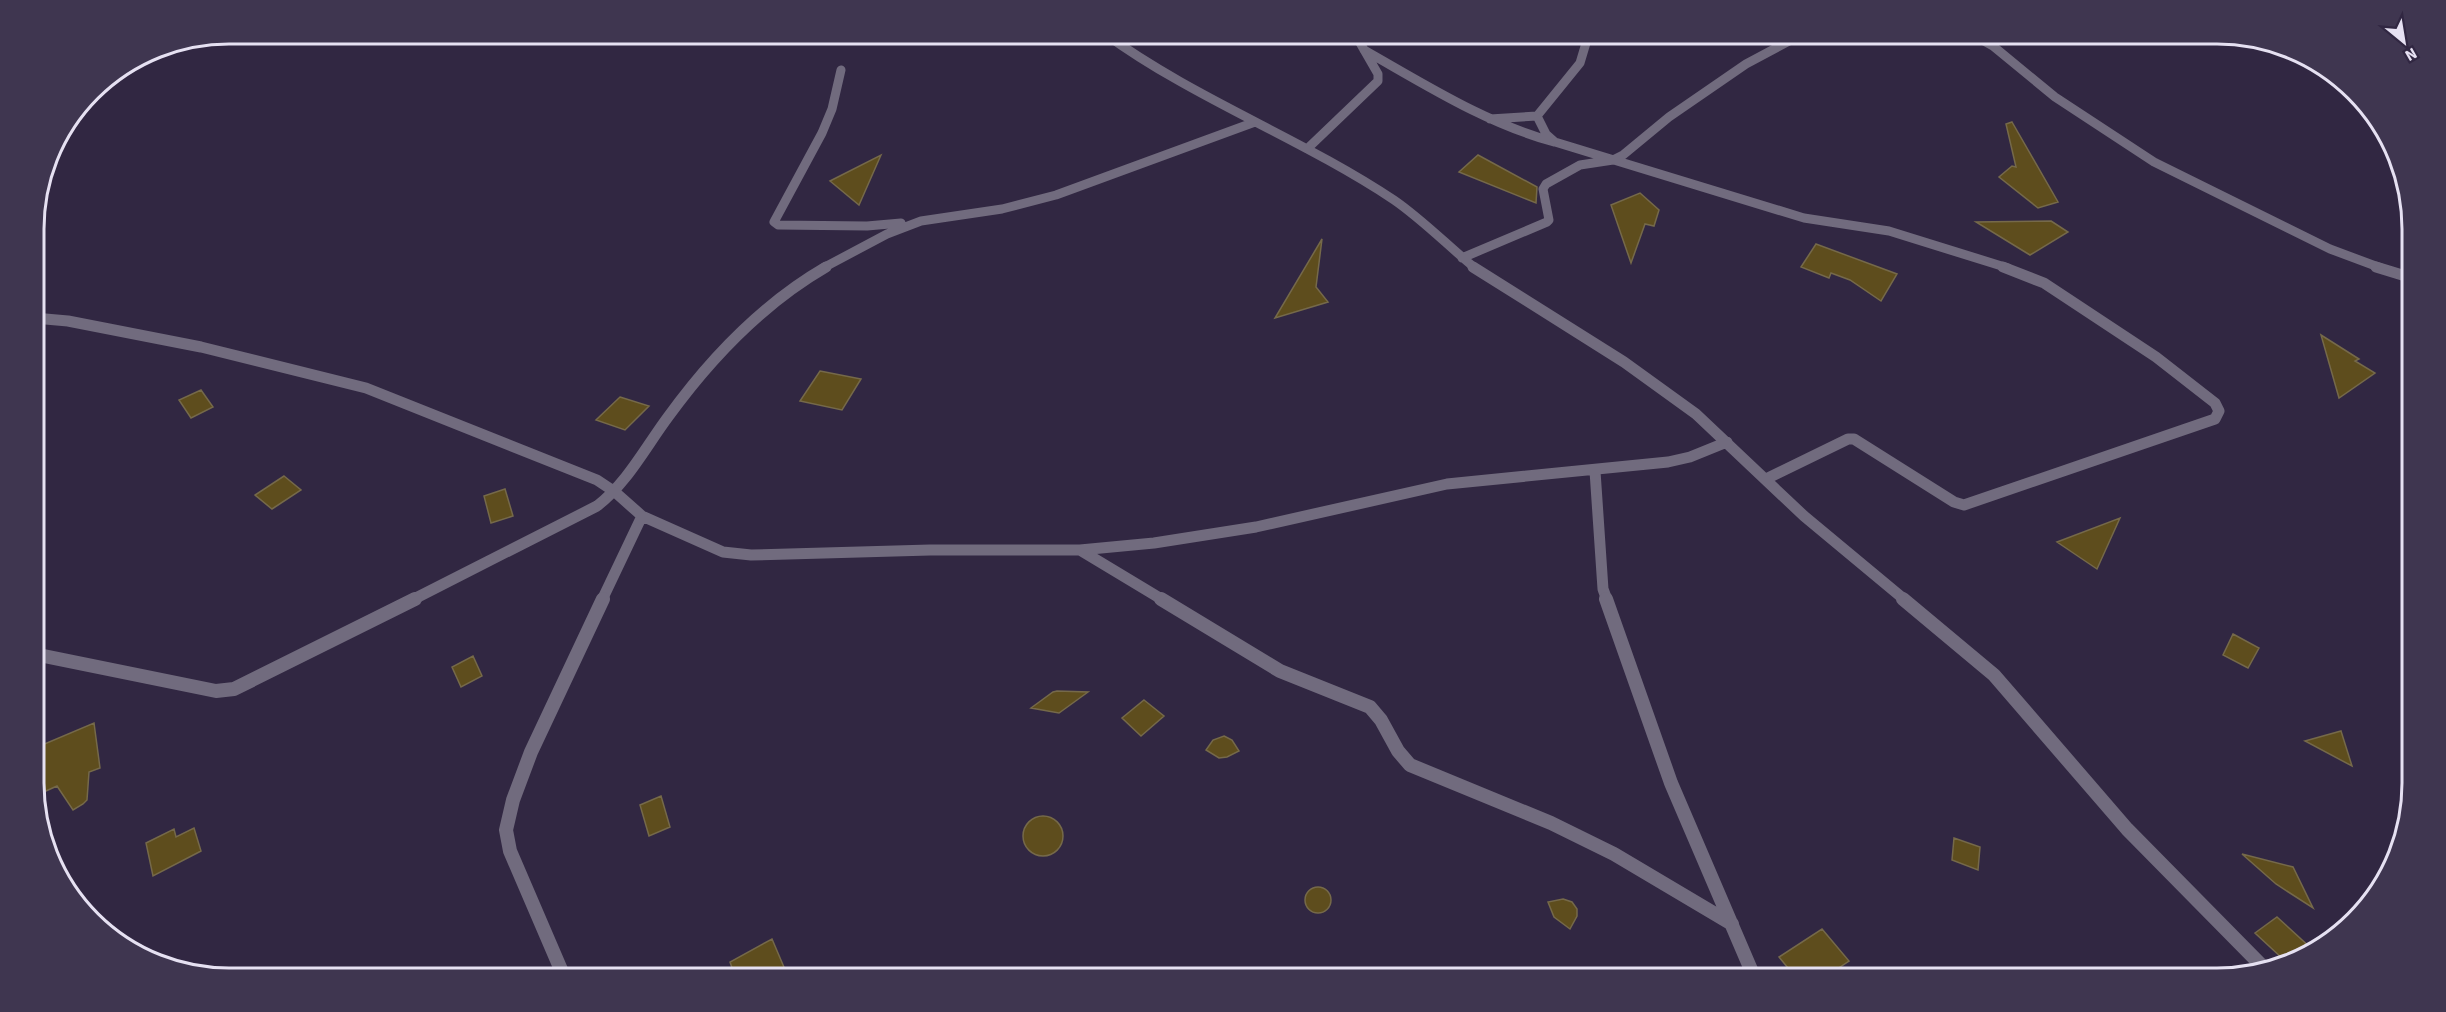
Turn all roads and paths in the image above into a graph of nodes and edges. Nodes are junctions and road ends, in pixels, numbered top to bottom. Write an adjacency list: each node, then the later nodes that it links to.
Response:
1 (1118, 43): 10 (street)
2 (1360, 43): 6 (street)
3 (1586, 43): 8 (street)
4 (1785, 43): 13 (street)
5 (1988, 43): 16 (street)
6 (1364, 50): 9 (street); 12 (street)
7 (841, 70): 14 (street)
8 (1538, 116): 9 (street); 11 (street)
9 (1489, 119): 11 (street)
10 (1256, 122): 12 (street); 14 (street)
11 (1555, 142): 13 (street)
12 (1307, 149): 15 (street)
13 (1613, 160): 15 (street); 20 (street)
14 (921, 221): 21 (street)
15 (1462, 258): 18 (street)
16 (2402, 275)
17 (44, 319): 21 (street)
18 (1727, 442): 19 (street); 20 (street)
19 (1595, 471): 23 (street); 25 (street)
20 (1766, 479): 26 (street)
21 (615, 492): 22 (street); 24 (street)
22 (642, 516): 23 (street); 27 (street)
23 (1080, 550): 25 (street)
24 (44, 656)
25 (1732, 924): 28 (street)
26 (2260, 964)
27 (560, 968)
28 (1750, 968)

